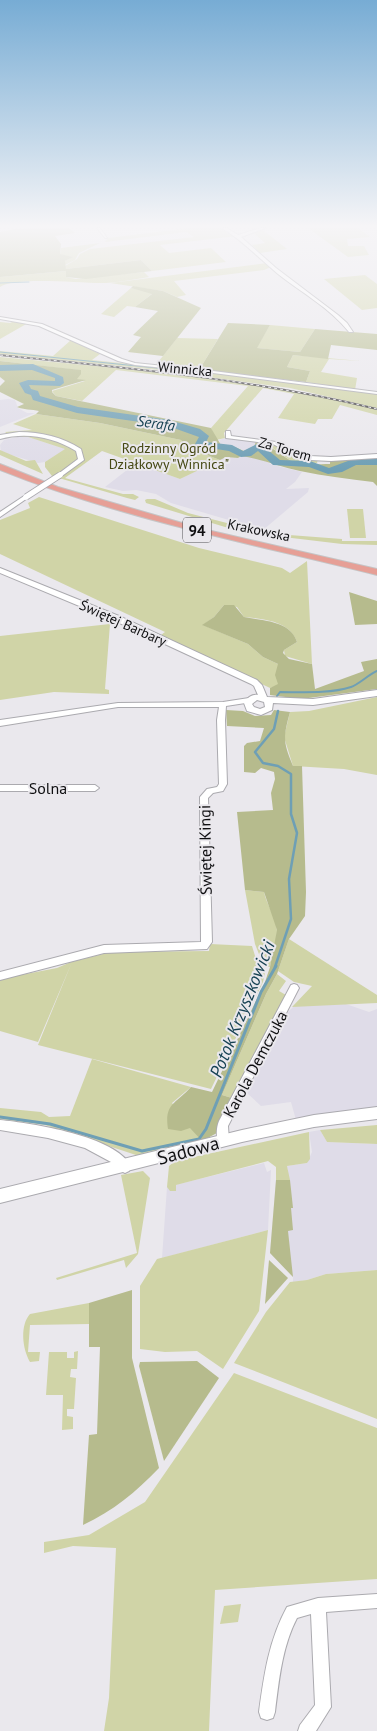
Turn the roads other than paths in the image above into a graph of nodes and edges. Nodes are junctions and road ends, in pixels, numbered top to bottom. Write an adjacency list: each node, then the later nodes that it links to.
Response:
1 (327, 309): 3 (street)
2 (0, 318): 4 (street, Winnicka)
3 (350, 331)
4 (377, 393)
5 (228, 432): 7 (street, Za Torem)
6 (0, 437): 11 (street, bridge)
7 (377, 456)
8 (0, 460): 10 (main road, Krakowska / 94)
9 (0, 467): 10 (main road, Krakowska / 94)
10 (136, 513): 13 (main road, Krakowska / 94)
11 (0, 515)
12 (0, 570): 14 (street, Świętej Barbary)
13 (377, 572)
14 (245, 678): 16 (street, Świętej Barbary); 17 (street)
15 (377, 693): 16 (street)
16 (267, 701): 17 (street); 17 (street)
17 (250, 702): 18 (street)
18 (223, 704): 19 (street); 22 (street, Świętej Kingi)
19 (0, 723)
20 (0, 788): 21 (street, Solna)
21 (95, 788)
22 (0, 976)
23 (294, 988): 26 (street, Karola Demczuka)
24 (377, 1114): 26 (street, Sadowa)
25 (0, 1125): 27 (street)
26 (223, 1141): 27 (street, Sadowa)
27 (125, 1166): 28 (street, Sadowa)
28 (0, 1196)
29 (377, 1601): 30 (street)
30 (318, 1605): 31 (street); 32 (street)
31 (266, 1712)
32 (306, 1731)

